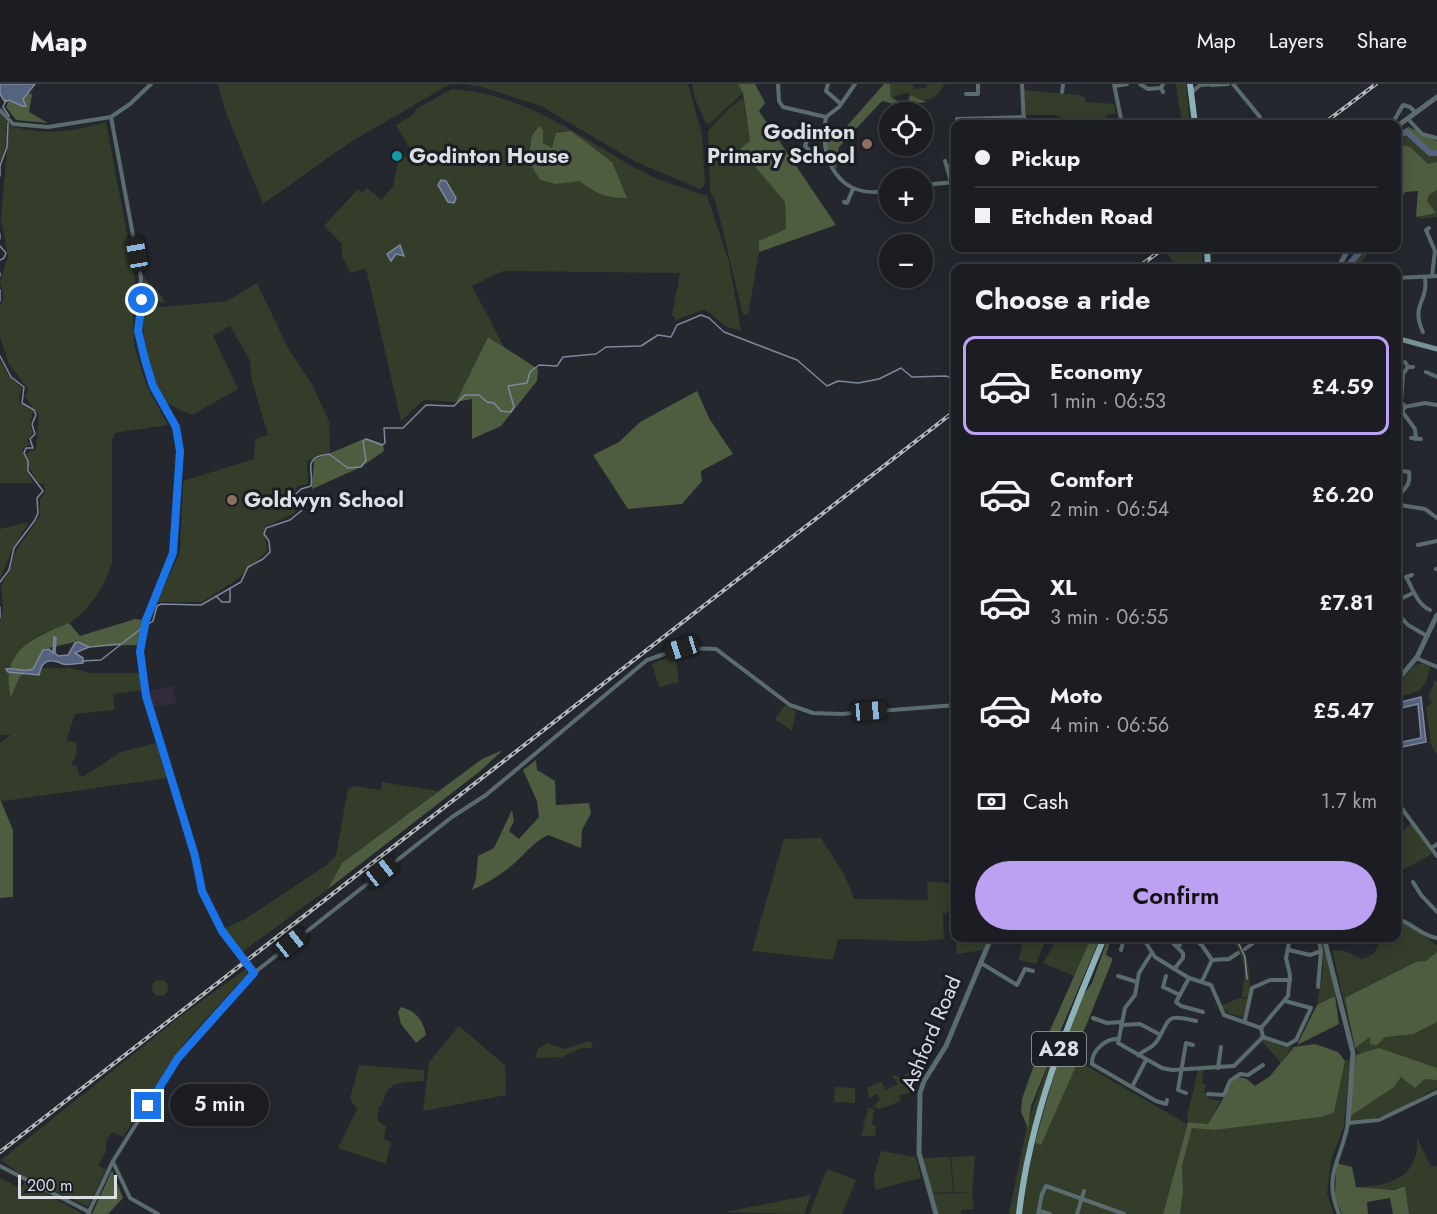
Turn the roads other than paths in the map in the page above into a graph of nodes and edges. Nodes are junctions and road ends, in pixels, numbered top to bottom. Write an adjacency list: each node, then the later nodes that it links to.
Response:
1 (151, 84): 22 (street)
2 (778, 84): 23 (street)
3 (828, 84): 19 (street)
4 (855, 84): 19 (street)
5 (978, 84): 16 (street)
6 (1022, 84): 24 (street)
7 (1063, 84): 15 (street)
8 (1127, 84): 13 (street)
9 (1140, 84): 14 (street)
10 (1190, 84): 17 (main road)
11 (1210, 84): 12 (street); 17 (street)
12 (1230, 84): 25 (street)
13 (1114, 85): 28 (street)
14 (1163, 88)
15 (1062, 92)
16 (966, 94)
17 (1191, 95): 29 (main road)
18 (1437, 98): 21 (street)
19 (842, 104): 23 (street)
20 (0, 110): 22 (street)
21 (1417, 114): 27 (street); 30 (street)
22 (111, 117): 110 (street, bridge)
23 (826, 117): 32 (street)
24 (1024, 117): 26 (street)
25 (1260, 117)
26 (957, 119)
27 (1408, 119): 31 (street); 33 (street)
28 (1121, 120)
29 (1194, 120)
30 (1394, 120)
31 (1401, 124)
32 (823, 137): 34 (street); 41 (street)
33 (1437, 138)
34 (805, 148)
35 (945, 160): 37 (street)
36 (951, 166): 37 (street)
37 (947, 167): 38 (street)
38 (951, 177)
39 (951, 182): 40 (street)
40 (933, 184)
41 (853, 189): 42 (street); 43 (street)
42 (879, 192)
43 (847, 203)
44 (1429, 228): 45 (street)
45 (1436, 252): 46 (street)
46 (1435, 276): 47 (street)
47 (1425, 277): 48 (street); 49 (street)
48 (1401, 278)
49 (1423, 332)
50 (1401, 339): 51 (main road)
51 (1437, 349)
52 (1409, 366): 55 (street)
53 (1426, 372): 54 (street)
54 (1437, 377)
55 (1401, 395)
56 (1437, 405): 57 (street)
57 (1401, 406)
58 (1401, 408): 59 (street)
59 (1416, 439)
60 (1414, 470): 62 (street)
61 (1401, 471): 62 (street)
62 (1409, 472): 63 (street)
63 (1401, 493)
64 (1401, 506): 65 (street)
65 (1436, 515)
66 (1437, 541): 67 (street)
67 (1420, 543)
68 (1412, 575): 69 (street)
69 (1413, 593): 70 (street); 71 (street)
70 (1401, 599)
71 (1430, 610)
72 (1437, 615): 74 (street)
73 (1401, 617): 74 (street)
74 (1427, 636): 75 (street)
75 (1416, 658): 76 (street); 77 (street)
76 (1437, 666)
77 (1401, 676)
78 (951, 705): 110 (street)
79 (1401, 807): 81 (street)
80 (1437, 844): 81 (street)
81 (1432, 848): 82 (street)
82 (1437, 856)
83 (1413, 882): 84 (street)
84 (1437, 912)
85 (1401, 920): 86 (street)
86 (1437, 938)
87 (989, 942): 107 (street, Ashford Road)
88 (1102, 942): 153 (main road, A28)
89 (1123, 942): 101 (street)
90 (1147, 942): 105 (street)
91 (1174, 942): 108 (street)
92 (1176, 942): 99 (street)
93 (1203, 942): 98 (street)
94 (1255, 942): 100 (street)
95 (1290, 942): 102 (street)
96 (1319, 942): 103 (street)
97 (1325, 942): 143 (street)
98 (1200, 944): 106 (street)
99 (1180, 945)
100 (1245, 949)
101 (1121, 950)
102 (1289, 950): 103 (street); 114 (street)
103 (1321, 951): 117 (street)
104 (1239, 953): 106 (street)
105 (1151, 954): 108 (street); 116 (street)
106 (1212, 960): 115 (street)
107 (980, 962): 109 (street); 152 (street, Ashford Road)
108 (1175, 968): 113 (street)
109 (1033, 971)
110 (254, 973): 144 (street)
111 (1118, 976): 116 (street)
112 (1166, 976): 118 (street)
113 (1189, 978): 115 (street); 118 (street)
114 (1290, 980): 119 (street); 122 (street)
115 (1202, 981): 122 (street)
116 (1137, 982): 124 (street)
117 (1318, 987)
118 (1180, 995): 120 (street)
119 (1285, 1001): 125 (street); 127 (street)
120 (1203, 1012)
121 (1093, 1018): 124 (street)
122 (1245, 1020): 125 (street)
123 (1196, 1021): 126 (street)
124 (1121, 1023): 126 (street); 128 (street)
125 (1261, 1028): 127 (street)
126 (1159, 1034): 131 (street)
127 (1263, 1037): 134 (street)
128 (1118, 1039): 131 (street); 138 (street)
129 (1193, 1045): 136 (street)
130 (1221, 1047): 135 (street)
131 (1138, 1055): 132 (street)
132 (1147, 1060): 136 (street); 138 (street)
133 (1263, 1065): 137 (street)
134 (1234, 1066): 135 (street); 137 (street)
135 (1218, 1068): 136 (street)
136 (1181, 1070): 140 (street)
137 (1240, 1074): 141 (street)
138 (1132, 1087): 142 (street)
139 (1437, 1092): 143 (street)
140 (1186, 1093)
141 (1208, 1094)
142 (1167, 1100)
143 (1348, 1123): 158 (street)
144 (113, 1161): 150 (street); 151 (street)
145 (0, 1166): 150 (street)
146 (1084, 1191): 147 (street)
147 (1081, 1198): 148 (street); 149 (street); 155 (street)
148 (1111, 1207): 156 (street); 157 (street)
149 (1039, 1212): 154 (street)
150 (88, 1213)
151 (158, 1214)
152 (936, 1214)
153 (1019, 1214)
154 (1050, 1214)
155 (1077, 1214)
156 (1109, 1214)
157 (1124, 1214)
158 (1339, 1214)

